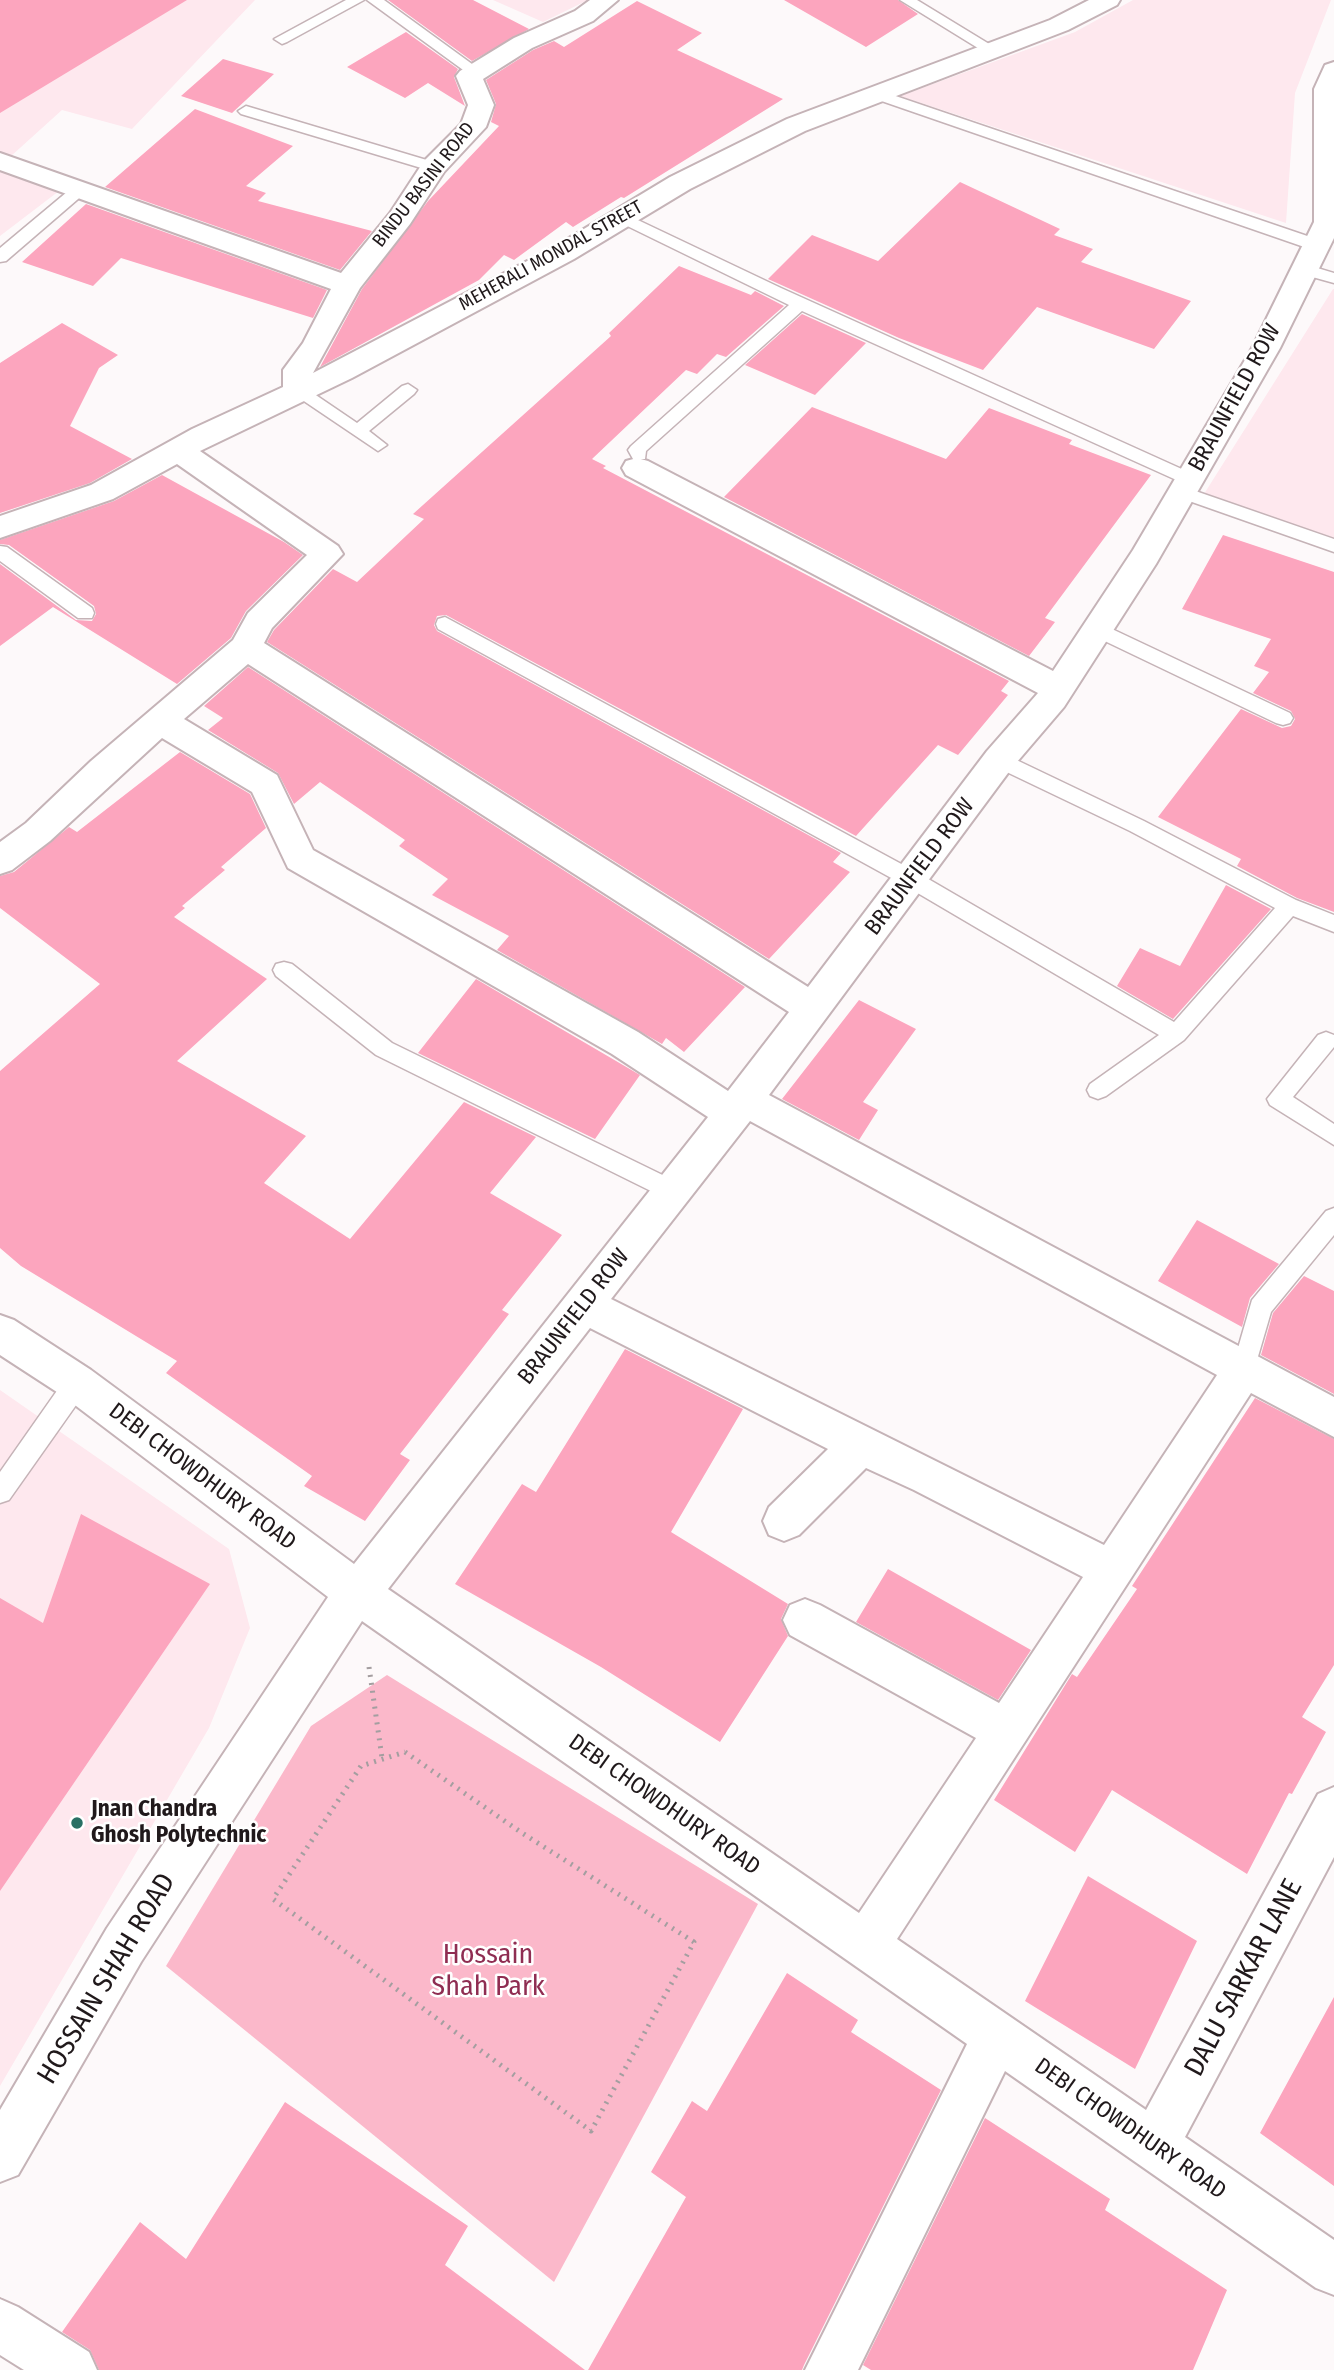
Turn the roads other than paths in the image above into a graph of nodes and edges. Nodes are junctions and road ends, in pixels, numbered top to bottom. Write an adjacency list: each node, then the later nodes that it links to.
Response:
1 (357, 0): 6 (lane)
2 (374, 0): 9 (lane)
3 (606, 0): 9 (street)
4 (907, 0): 7 (lane)
5 (1108, 0): 7 (street, MEHERALI MONDAL STREET)
6 (282, 39)
7 (991, 50): 10 (street, MEHERALI MONDAL STREET)
8 (1334, 70): 12 (street, BRAUNFIELD ROW)
9 (475, 72): 14 (street, BINDU BASINI ROAD)
10 (875, 94): 16 (street, MEHERALI MONDAL STREET); 18 (lane)
11 (246, 111): 14 (lane)
12 (1331, 137): 18 (street, BRAUNFIELD ROW)
13 (0, 161): 15 (street)
14 (434, 167): 19 (street, BINDU BASINI ROAD)
15 (79, 190): 17 (lane); 19 (street)
16 (621, 217): 20 (lane); 22 (street, MEHERALI MONDAL STREET)
17 (0, 257)
18 (1318, 264): 27 (street, BRAUNFIELD ROW)
19 (346, 285): 22 (street, BINDU BASINI ROAD)
20 (801, 303): 26 (lane); 27 (lane)
21 (408, 390): 23 (lane)
22 (298, 391): 23 (lane); 25 (street, MEHERALI MONDAL STREET)
23 (358, 431): 24 (lane)
24 (378, 445)
25 (178, 450): 28 (street, MEHERALI MONDAL STREET); 34 (street)
26 (638, 462): 35 (street)
27 (1185, 486): 29 (lane); 33 (street, BRAUNFIELD ROW)
28 (0, 527)
29 (1334, 546)
30 (0, 552): 31 (lane)
31 (85, 613)
32 (445, 624): 40 (lane)
33 (1095, 628): 35 (street, BRAUNFIELD ROW); 36 (lane)
34 (246, 647): 37 (street); 44 (street)
35 (1057, 688): 38 (street, BRAUNFIELD ROW)
36 (1283, 718)
37 (161, 721): 39 (street); 48 (street)
38 (999, 760): 40 (street, BRAUNFIELD ROW); 41 (lane)
39 (0, 860)
40 (911, 879): 44 (street, BRAUNFIELD ROW); 45 (lane)
41 (1289, 906): 42 (lane); 45 (lane)
42 (1334, 924)
43 (284, 970): 50 (lane)
44 (813, 1009): 48 (street, BRAUNFIELD ROW)
45 (1177, 1034): 47 (lane)
46 (1326, 1041): 49 (lane)
47 (1098, 1090)
48 (738, 1107): 50 (street, BRAUNFIELD ROW); 54 (street)
49 (1334, 1136)
50 (673, 1191): 52 (street, BRAUNFIELD ROW)
51 (1334, 1218): 54 (lane)
52 (583, 1305): 57 (street); 61 (street, BRAUNFIELD ROW)
53 (0, 1333): 55 (street, DEBI CHOWDHURY ROAD)
54 (1244, 1369): 56 (street); 60 (street)
55 (77, 1383): 58 (lane); 61 (street, DEBI CHOWDHURY ROAD)
56 (1334, 1418)
57 (860, 1445): 59 (street); 60 (street)
58 (0, 1492)
59 (784, 1521)
60 (1111, 1570): 63 (street)
61 (358, 1593): 65 (street, DEBI CHOWDHURY ROAD); 68 (street, HOSSAIN SHAH ROAD)
62 (805, 1620): 63 (street)
63 (1006, 1731): 65 (street)
64 (1334, 1810): 67 (street, DALU SARKAR LANE)
65 (866, 1945): 66 (street, DEBI CHOWDHURY ROAD)
66 (997, 2036): 67 (street, DEBI CHOWDHURY ROAD); 72 (street)
67 (1154, 2145): 69 (street, DEBI CHOWDHURY ROAD)
68 (0, 2157)
69 (1334, 2270)
70 (0, 2325): 71 (street)
71 (71, 2370)
72 (831, 2370)

